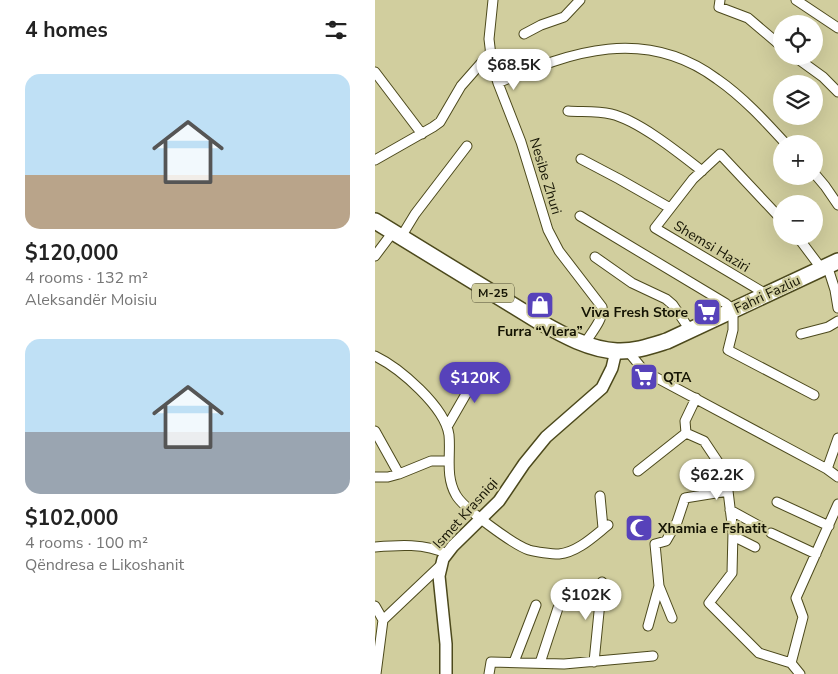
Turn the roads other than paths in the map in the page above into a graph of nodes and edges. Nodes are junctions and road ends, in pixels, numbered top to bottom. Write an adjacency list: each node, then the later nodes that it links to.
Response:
1 (493, 0): 8 (street, Nesibe Zhuri)
2 (580, 0): 6 (street)
3 (719, 0): 7 (street)
4 (796, 0): 5 (street)
5 (838, 28)
6 (524, 34)
7 (773, 39)
8 (490, 53): 11 (street, Nesibe Zhuri); 14 (street)
9 (806, 65): 12 (street)
10 (375, 72): 14 (street)
11 (498, 83): 15 (street); 37 (street, Nesibe Zhuri)
12 (838, 92)
13 (568, 111): 19 (street)
14 (422, 134): 18 (street)
15 (778, 135)
16 (467, 146): 26 (street)
17 (581, 159): 22 (street)
18 (375, 160)
19 (702, 171): 22 (street, Shemsi Haziri); 23 (street, Shemsi Haziri)
20 (823, 184): 21 (street)
21 (838, 205)
22 (670, 208): 31 (street, Shemsi Haziri)
23 (773, 210)
24 (580, 216): 33 (street)
25 (375, 221): 26 (main road, Fahri Fazliu / M-25)
26 (397, 235): 28 (street); 37 (main road, Fahri Fazliu / M-25)
27 (807, 245): 30 (street)
28 (375, 256)
29 (595, 257): 35 (street)
30 (829, 265): 31 (main road, Fahri Fazliu / M-25); 32 (street)
31 (766, 294): 33 (main road, Fahri Fazliu / M-25)
32 (838, 308)
33 (733, 310): 35 (main road, Fahri Fazliu / M-25); 41 (street)
34 (838, 321): 36 (street)
35 (690, 330): 38 (main road, Fahri Fazliu / M-25)
36 (801, 334)
37 (585, 343): 38 (main road, Fahri Fazliu / M-25)
38 (621, 351): 42 (street); 58 (street, Ismet Krasniqi)
39 (375, 356): 43 (street)
40 (481, 368): 43 (street)
41 (814, 395)
42 (696, 398): 45 (street); 48 (street)
43 (447, 427): 47 (street)
44 (375, 431): 50 (street)
45 (686, 433): 49 (street); 53 (street)
46 (838, 438): 48 (street)
47 (449, 461): 50 (street); 58 (street)
48 (827, 469): 51 (street)
49 (638, 471)
50 (399, 474): 52 (street)
51 (838, 476)
52 (375, 477)
53 (728, 491): 57 (street); 69 (street)
54 (600, 496): 58 (street)
55 (777, 502): 59 (street)
56 (838, 504): 59 (street)
57 (730, 510): 60 (street); 62 (street)
58 (480, 518): 65 (street, Ismet Krasniqi)
59 (829, 526): 66 (street)
60 (761, 527)
61 (771, 533): 66 (street)
62 (733, 536): 64 (street); 81 (street)
63 (375, 547): 65 (street)
64 (755, 547)
65 (447, 554): 67 (street, Ismet Krasniqi)
66 (816, 554): 81 (street)
67 (441, 565): 74 (street); 83 (street, Ismet Krasniqi)
68 (602, 582): 79 (street)
69 (659, 586): 73 (street); 75 (street)
70 (536, 605): 78 (street)
71 (375, 606): 74 (street)
72 (559, 608): 80 (street)
73 (671, 618)
74 (383, 620): 76 (street)
75 (648, 626)
76 (376, 656): 82 (street)
77 (653, 656): 79 (street)
78 (514, 662): 80 (street); 84 (street)
79 (594, 662): 80 (street)
80 (540, 663)
81 (791, 663): 85 (street)
82 (376, 674)
83 (446, 674)
84 (489, 674)
85 (800, 674)

